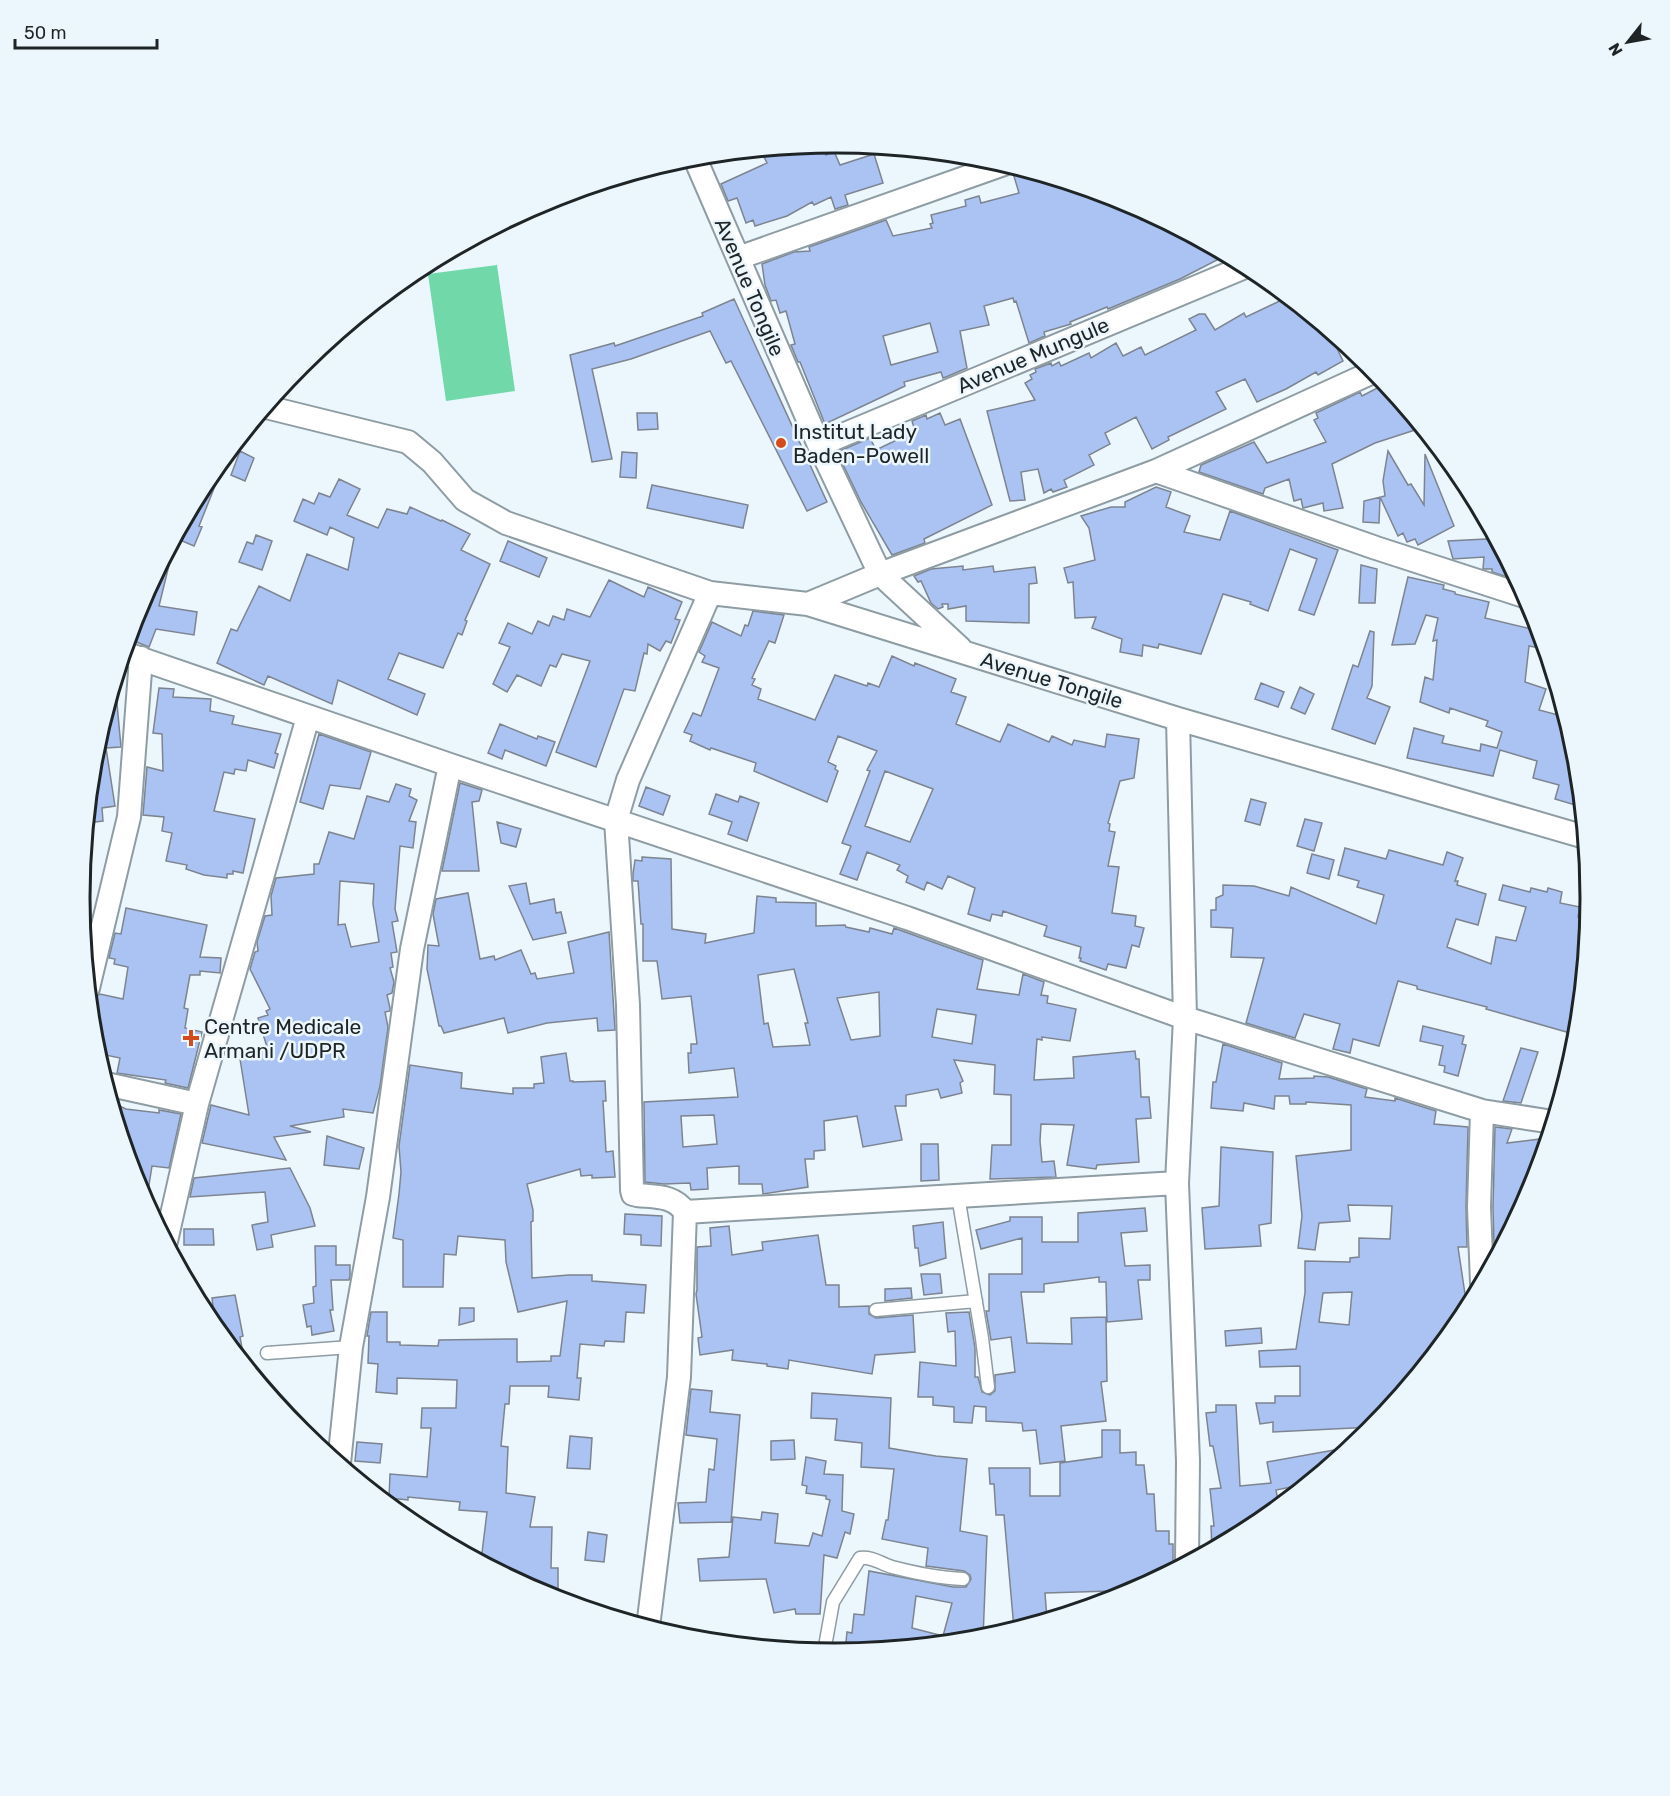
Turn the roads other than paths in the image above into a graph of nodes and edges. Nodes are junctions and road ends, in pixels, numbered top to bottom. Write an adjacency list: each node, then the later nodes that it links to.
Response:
1 (698, 166): 3 (street, Avenue Tongile)
2 (989, 169): 3 (street)
3 (738, 258): 7 (street, Avenue Tongile)
4 (1236, 271): 7 (street, Avenue Mungule)
5 (1366, 375): 8 (street)
6 (274, 408): 10 (street)
7 (819, 445): 9 (street, Avenue Tongile)
8 (1156, 471): 9 (street); 11 (street)
9 (880, 574): 12 (street); 13 (street, Avenue Tongile)
10 (710, 593): 12 (street); 18 (street)
11 (1514, 593)
12 (808, 604): 13 (street)
13 (965, 653): 16 (street, Avenue Tongile)
14 (132, 655): 15 (street); 20 (street)
15 (308, 717): 17 (street); 23 (street)
16 (1178, 719): 19 (street, Avenue Tongile); 21 (street)
17 (450, 765): 18 (street); 33 (street)
18 (616, 820): 21 (street); 28 (street)
19 (1577, 835)
20 (94, 965)
21 (1185, 1018): 24 (street); 26 (street)
22 (114, 1086): 23 (street)
23 (197, 1104): 29 (street)
24 (1482, 1111): 25 (street); 30 (street)
25 (1545, 1121)
26 (1176, 1184): 27 (street); 37 (street)
27 (958, 1196): 28 (street); 31 (lane)
28 (685, 1212): 39 (street)
29 (168, 1231)
30 (1489, 1254)
31 (976, 1301): 32 (lane); 35 (lane)
32 (876, 1311)
33 (351, 1347): 34 (lane); 36 (street)
34 (267, 1353)
35 (988, 1387)
36 (340, 1454)
37 (1187, 1554)
38 (963, 1579): 40 (lane)
39 (649, 1620)
40 (826, 1643)

